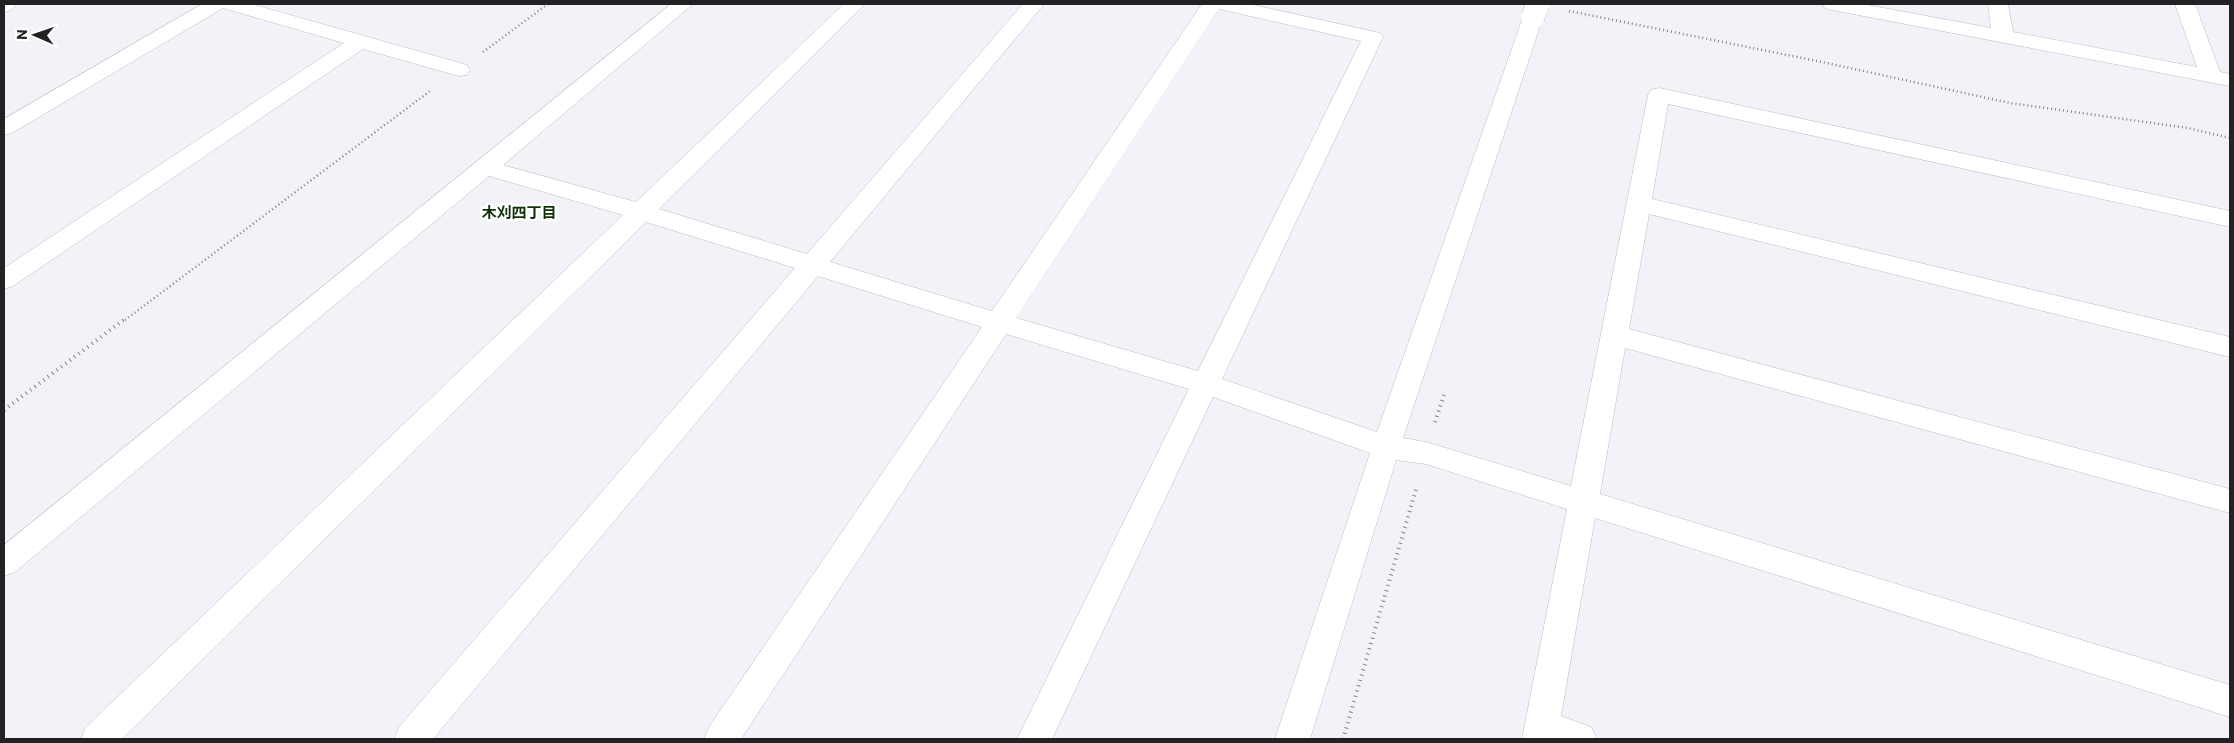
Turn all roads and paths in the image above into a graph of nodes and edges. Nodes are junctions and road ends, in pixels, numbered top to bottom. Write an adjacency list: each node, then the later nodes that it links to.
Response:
1 (7, 4): 13 (street)
2 (216, 4): 20 (street)
3 (230, 4): 17 (street)
4 (548, 4): 18 (path)
5 (683, 4): 22 (street)
6 (855, 4): 24 (street)
7 (1034, 4): 26 (street)
8 (1212, 4): 28 (street)
9 (1223, 4): 31 (street)
10 (1832, 4): 16 (street)
11 (1998, 4): 16 (street)
12 (2185, 4): 19 (street)
13 (4, 6)
14 (1536, 10): 33 (street)
15 (1561, 10): 21 (path)
16 (2003, 36): 19 (street)
17 (360, 42): 18 (street); 27 (street)
18 (459, 70): 32 (path)
19 (2221, 78)
20 (4, 128)
21 (2230, 138)
22 (484, 167): 24 (street); 37 (street)
23 (1639, 204): 25 (street); 29 (street); 30 (street)
24 (641, 212): 26 (street); 40 (street)
25 (2230, 219)
26 (812, 266): 28 (street); 41 (street)
27 (4, 280)
28 (1000, 323): 31 (street); 42 (street)
29 (1614, 335): 35 (street); 36 (street)
30 (2230, 347)
31 (1206, 384): 33 (street); 43 (street)
32 (4, 410)
33 (1386, 446): 34 (street); 44 (street)
34 (1426, 453): 36 (street); 45 (path)
35 (2230, 501)
36 (1583, 502): 38 (street); 39 (street)
37 (4, 563)
38 (2230, 701)
39 (1540, 733): 46 (street)
40 (98, 739)
41 (411, 739)
42 (721, 739)
43 (1034, 739)
44 (1292, 739)
45 (1343, 739)
46 (1580, 739)

